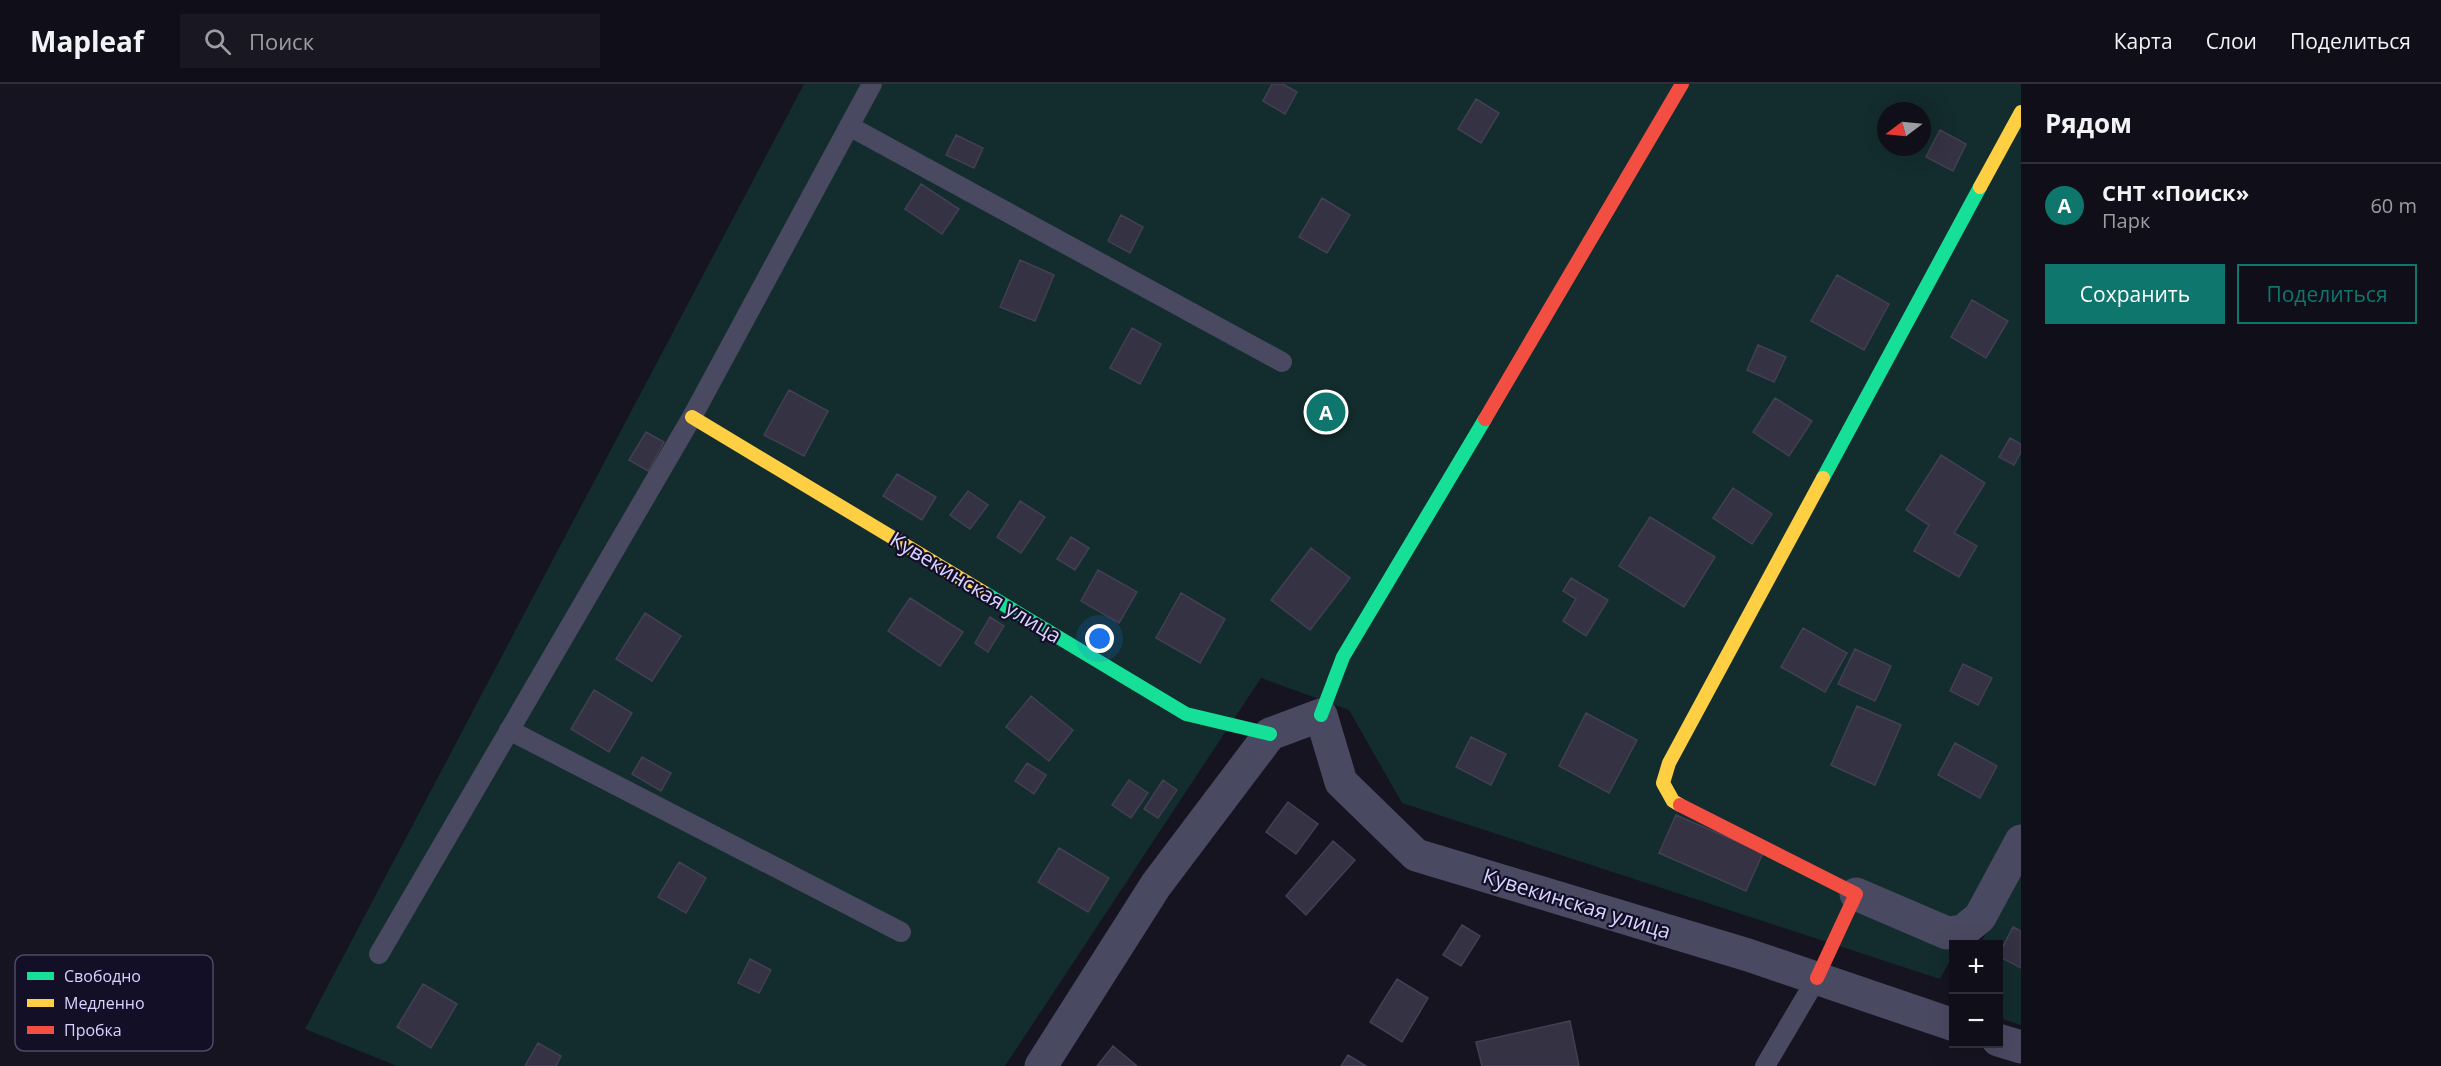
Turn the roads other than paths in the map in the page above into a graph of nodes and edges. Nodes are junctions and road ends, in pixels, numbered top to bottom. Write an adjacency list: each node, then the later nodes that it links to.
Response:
1 (872, 84): 4 (lane)
2 (1682, 84): 7 (street)
3 (2021, 112): 11 (street)
4 (849, 126): 5 (lane); 6 (lane)
5 (1282, 362)
6 (692, 417): 8 (lane); 9 (street, Кувекинская улица)
7 (1321, 715): 9 (street); 14 (street, Кувекинская улица)
8 (509, 730): 12 (lane); 13 (lane)
9 (1270, 734): 18 (street)
10 (2021, 841): 11 (street)
11 (1856, 894): 14 (street)
12 (901, 933)
13 (379, 954)
14 (1817, 978): 15 (street, Кувекинская улица); 19 (lane)
15 (1949, 1023)
16 (2003, 1042): 17 (street)
17 (2021, 1047)
18 (1041, 1066)
19 (1765, 1066)

